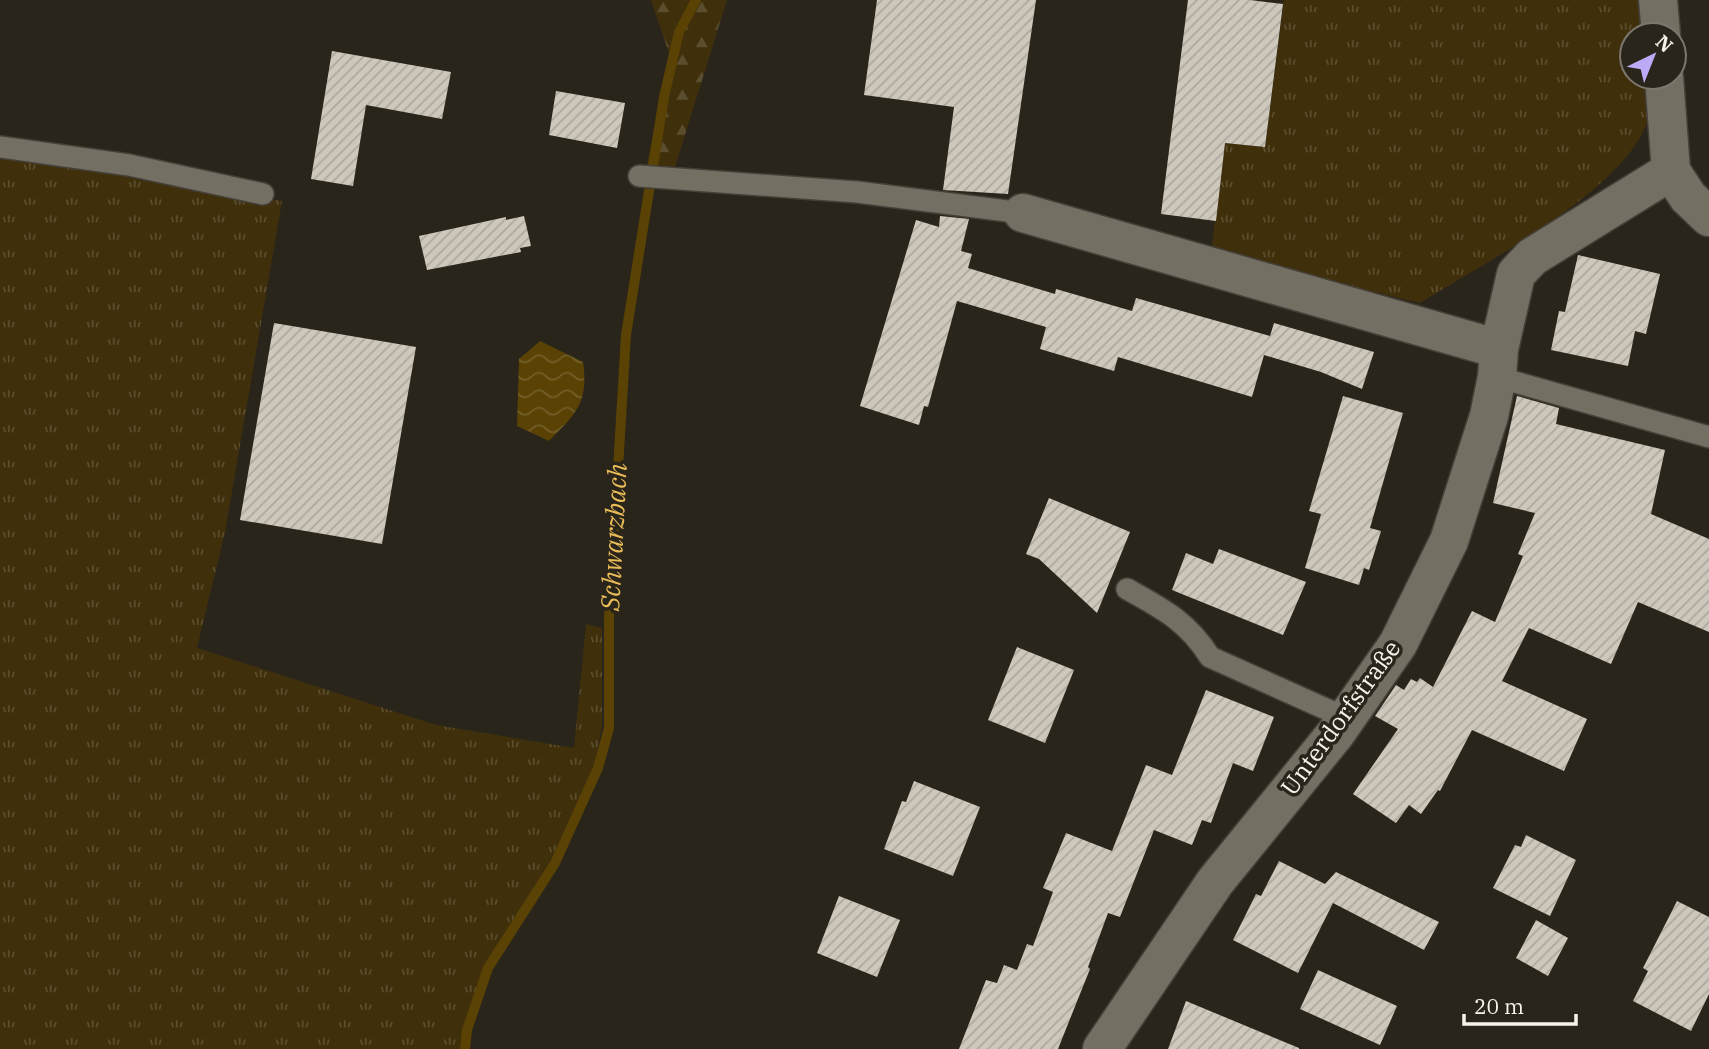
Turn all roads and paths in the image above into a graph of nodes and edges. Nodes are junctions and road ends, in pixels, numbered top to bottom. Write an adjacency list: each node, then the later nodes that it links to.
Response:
1 (1658, 0): 2 (street)
2 (1660, 21)
3 (1665, 91): 5 (street)
4 (0, 148): 7 (lane)
5 (1671, 171): 9 (street); 10 (street, Unterdorfstraße)
6 (639, 177): 8 (lane)
7 (263, 194)
8 (1023, 213): 10 (street)
9 (1709, 217)
10 (1498, 363): 11 (lane); 13 (street, Unterdorfstraße)
11 (1709, 438)
12 (1127, 589): 13 (lane)
13 (1346, 718): 14 (street, Unterdorfstraße)
14 (1102, 1049)

